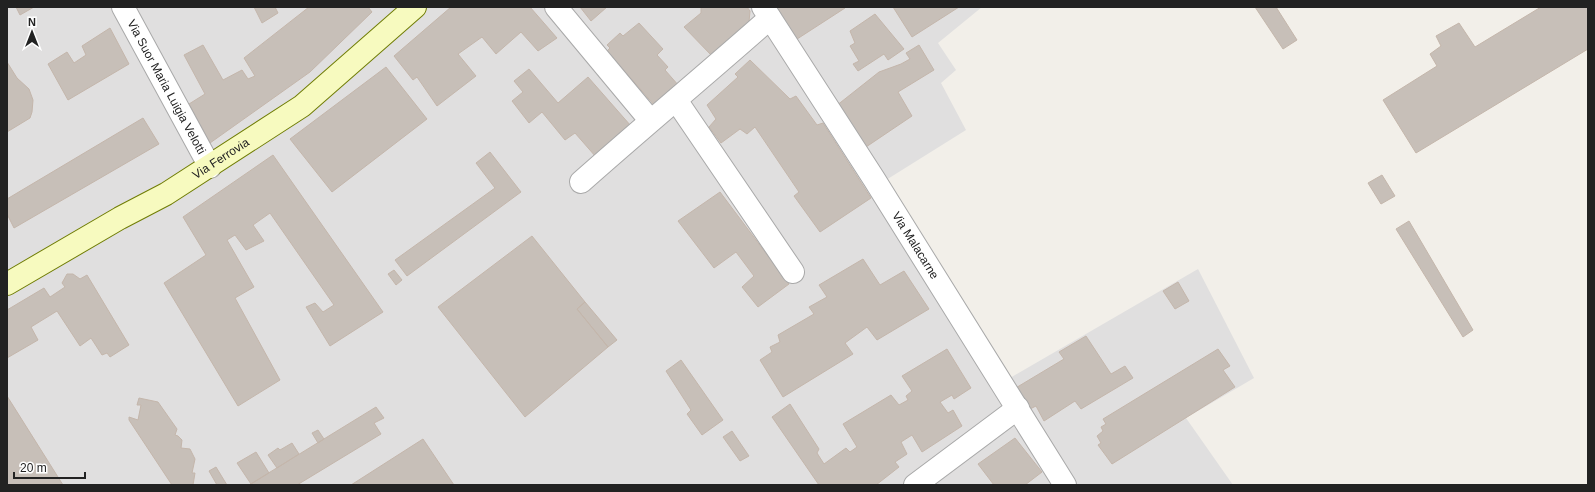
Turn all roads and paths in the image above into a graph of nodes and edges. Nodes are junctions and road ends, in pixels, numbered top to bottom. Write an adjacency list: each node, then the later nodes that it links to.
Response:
1 (123, 7): 7 (street, Via Suor Maria Luigia Velotti)
2 (415, 7): 7 (main road, Via Ferrovia)
3 (556, 7): 6 (street)
4 (766, 12): 5 (street); 11 (street, Via Malacarne)
5 (676, 100): 6 (street); 9 (street)
6 (650, 120): 8 (street)
7 (210, 167): 10 (main road, Via Ferrovia)
8 (582, 182)
9 (793, 272)
10 (7, 284)
11 (1018, 408): 12 (street); 13 (street, Via Malacarne)
12 (915, 485)
13 (1065, 485)

